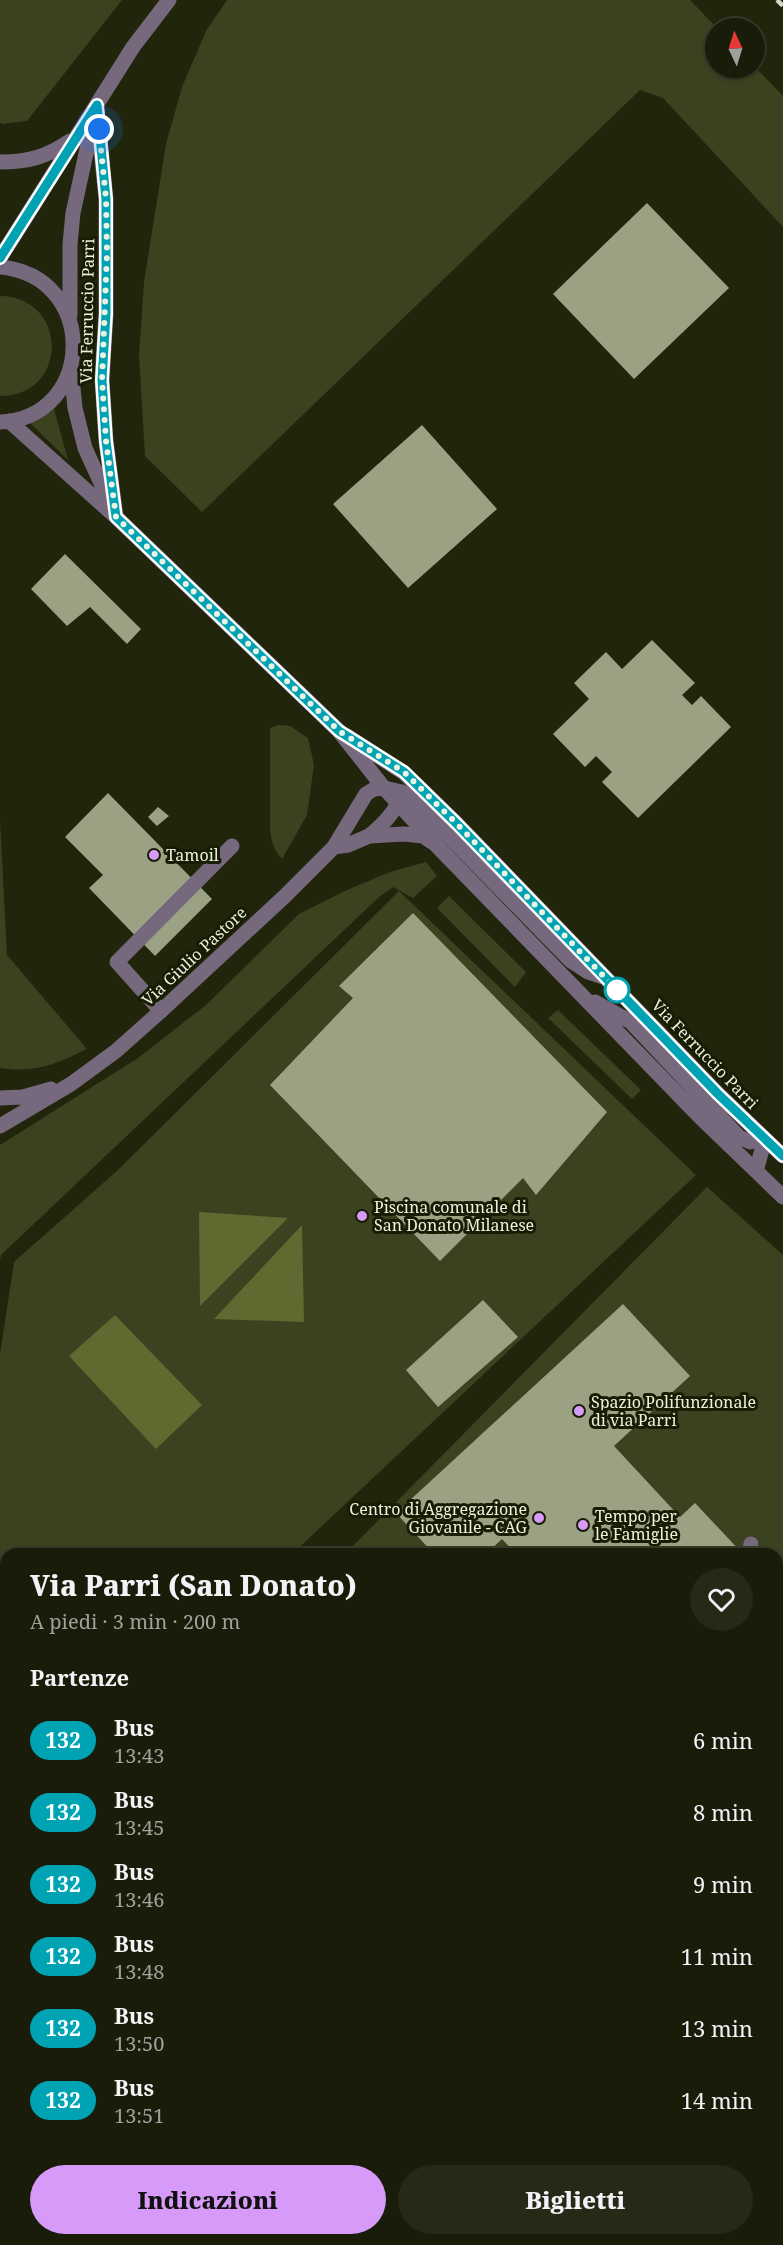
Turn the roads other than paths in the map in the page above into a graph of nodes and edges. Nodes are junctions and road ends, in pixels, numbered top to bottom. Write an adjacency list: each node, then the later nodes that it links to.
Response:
1 (169, 0): 2 (street, Via Ferruccio Parri)
2 (97, 105): 3 (street, Via Ferruccio Parri); 7 (street, Via Ferruccio Parri); 10 (street, Via Ferruccio Parri)
3 (75, 138): 4 (street); 5 (street, Via Ferruccio Parri)
4 (0, 162)
5 (0, 258)
6 (0, 267): 7 (street, Via Ferruccio Parri)
7 (70, 319): 8 (street, Via Ferruccio Parri)
8 (71, 368): 9 (street, Via Ferruccio Parri); 10 (street, Via Ferruccio Parri)
9 (3, 422): 10 (street, Via Ferruccio Parri)
10 (116, 517): 11 (street, Via Ferruccio Parri)
11 (339, 731): 12 (street, Via Ferruccio Parri); 13 (street, Via Ferruccio Parri)
12 (404, 772): 14 (street); 19 (street, Via Ferruccio Parri)
13 (384, 788): 14 (street, Via Ferruccio Parri); 18 (street, Via Giulio Pastore)
14 (400, 798): 15 (street, Via Giulio Pastore); 16 (street, Via Ferruccio Parri); 19 (street, Via Ferruccio Parri)
15 (369, 836): 16 (street, Via Giulio Pastore); 18 (street, Via Giulio Pastore)
16 (435, 843): 20 (street, Via Ferruccio Parri)
17 (232, 846): 21 (street)
18 (334, 847): 21 (street, Via Giulio Pastore)
19 (606, 978): 25 (street, Via Ferruccio Parri)
20 (584, 997): 25 (street, Via Ferruccio Parri); 27 (street, Via Ferruccio Parri)
21 (161, 1011): 22 (street, Via Giulio Pastore)
22 (71, 1084): 23 (street, Via Giulio Pastore); 24 (street, Via Giulio Pastore)
23 (0, 1098)
24 (0, 1126)
25 (765, 1139): 26 (street); 27 (street)
26 (783, 1156)
27 (756, 1172): 28 (street, Via Ferruccio Parri)
28 (783, 1197)

